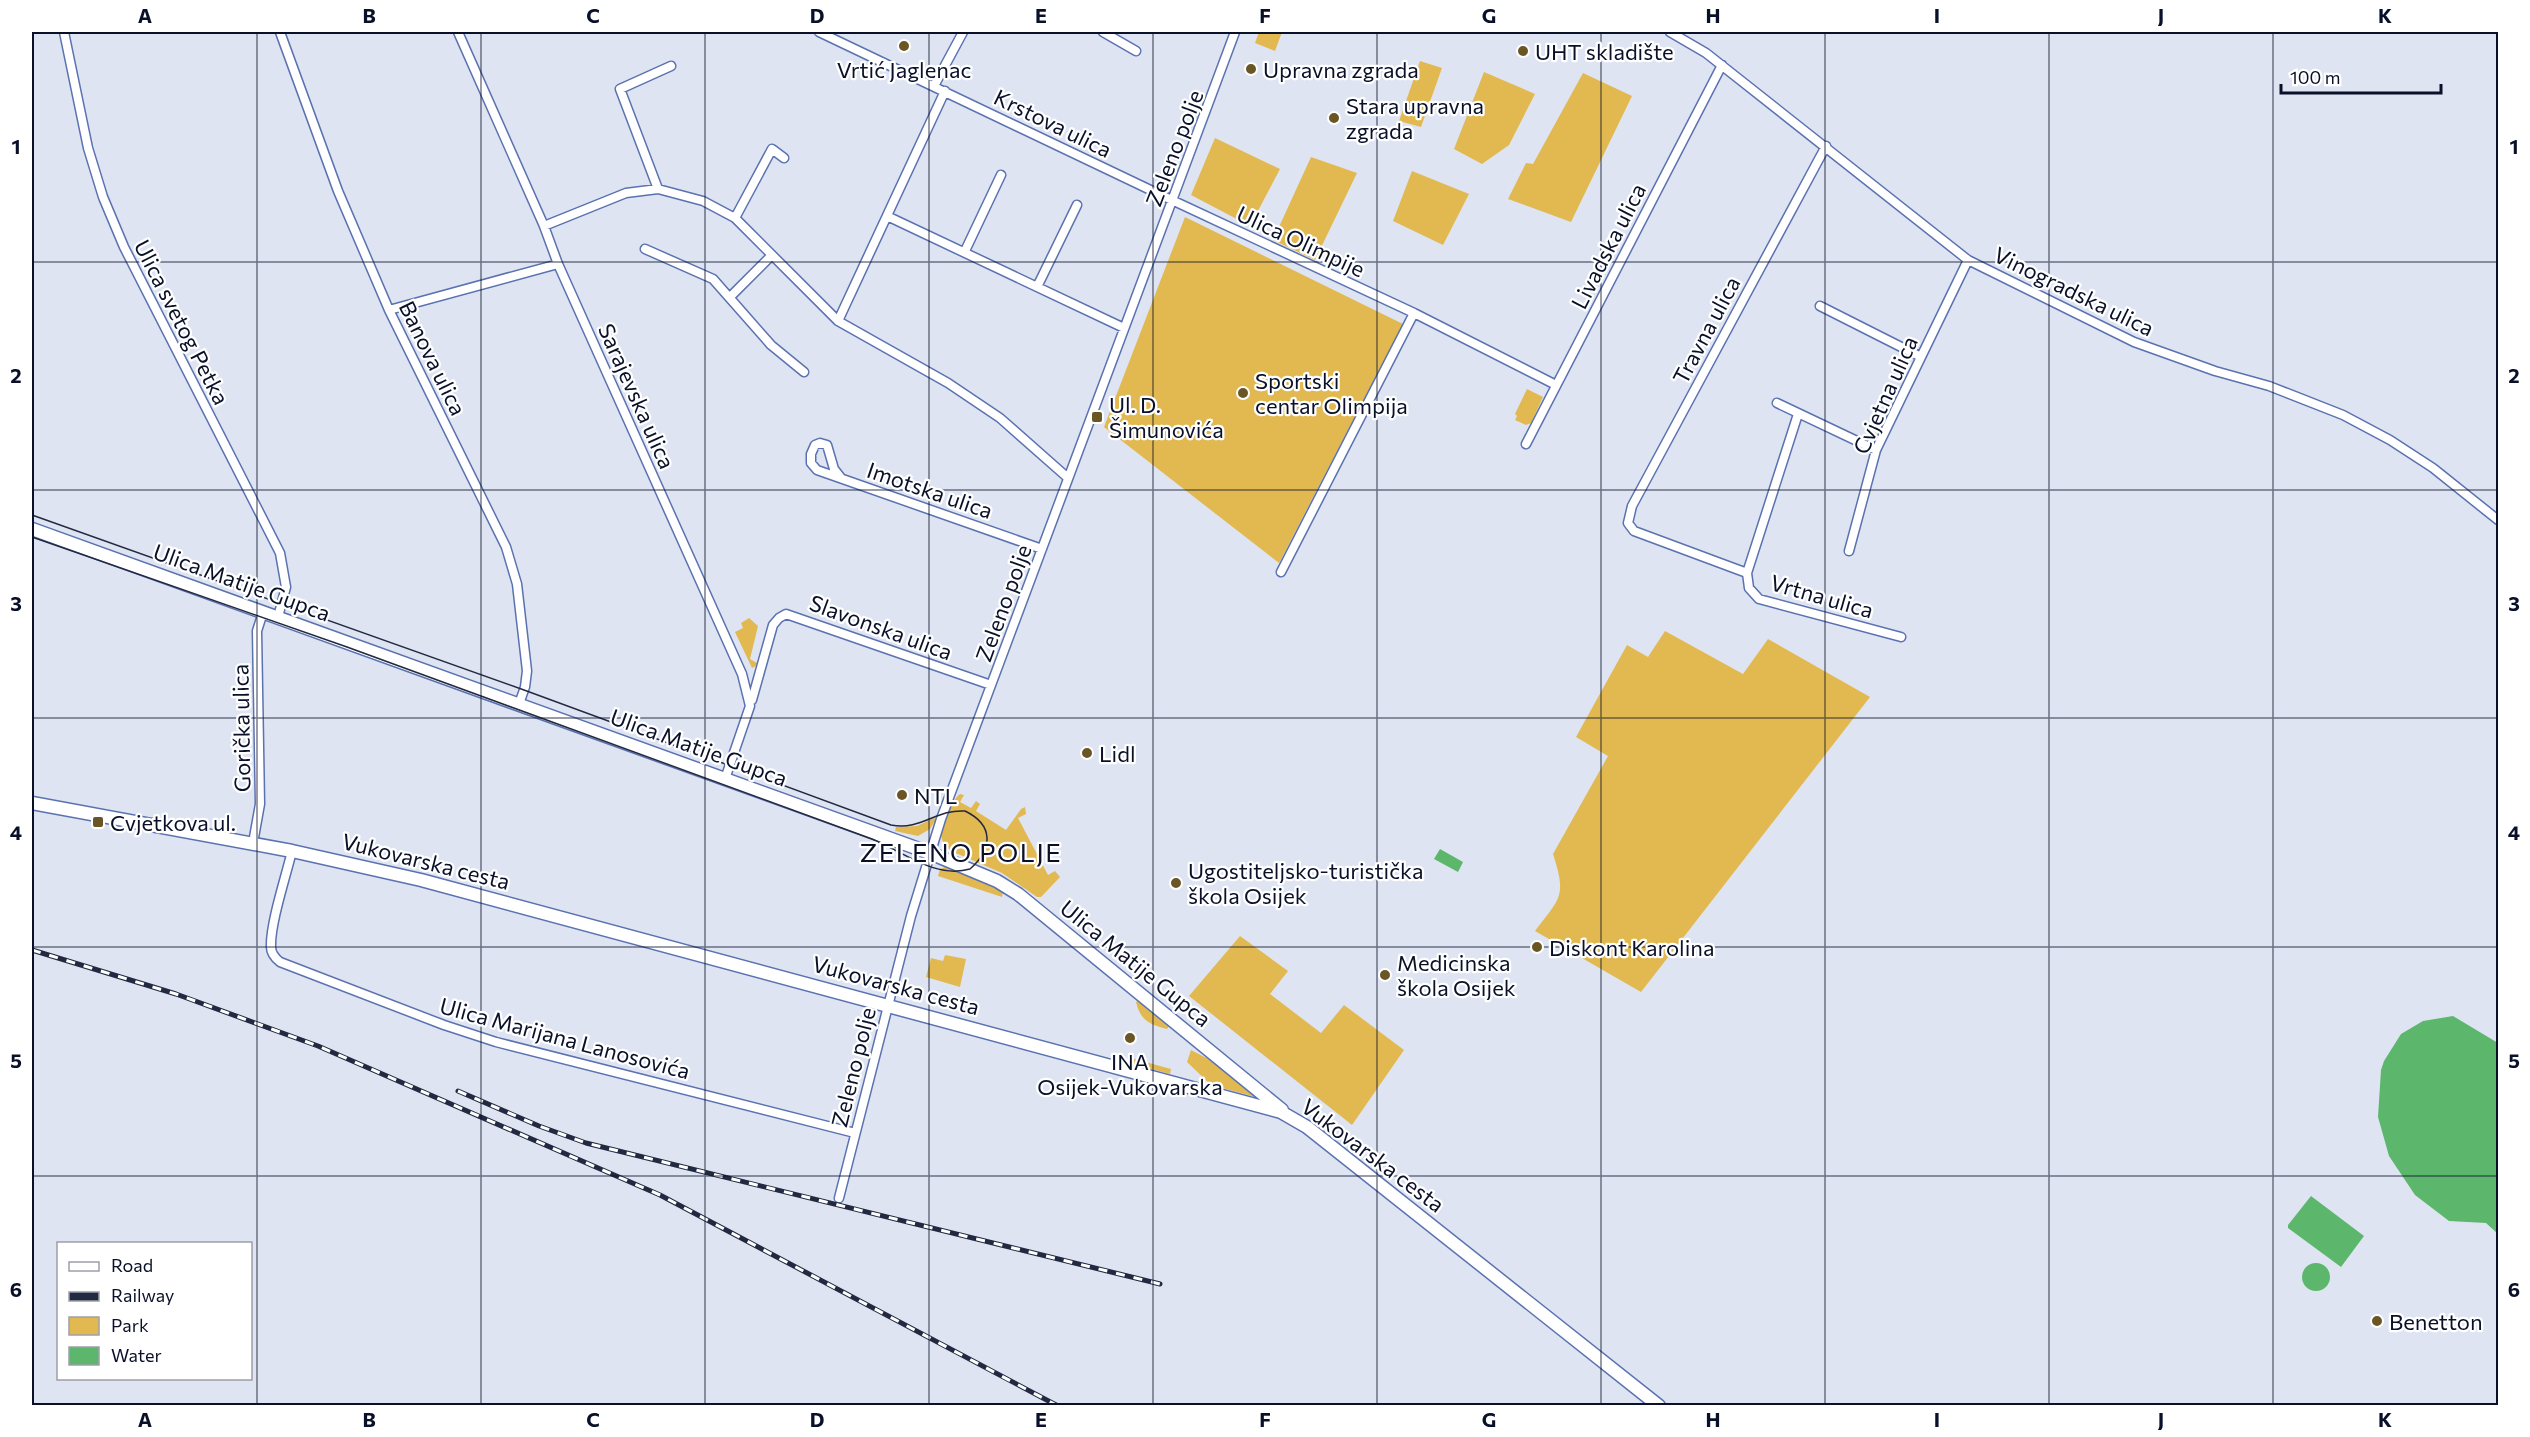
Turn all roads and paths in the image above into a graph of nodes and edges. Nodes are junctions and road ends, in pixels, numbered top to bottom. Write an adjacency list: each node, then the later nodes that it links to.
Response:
1 (64, 32): 52 (street, Ulica svetog Petka)
2 (280, 32): 31 (street, Banova ulica)
3 (458, 32): 22 (street, Sarajevska ulica)
4 (819, 32): 12 (street, Krstova ulica)
5 (963, 32): 12 (street)
6 (1103, 32): 9 (street)
7 (1235, 32): 18 (street, Zeleno polje)
8 (1670, 32): 10 (street, Vinogradska ulica)
9 (1136, 51)
10 (1722, 65): 14 (street, Vinogradska ulica); 37 (street, Livadska ulica)
11 (671, 66): 17 (street)
12 (934, 86): 13 (street, Krstova ulica)
13 (945, 91): 18 (street, Krstova ulica); 20 (street)
14 (1826, 146): 26 (street, Vinogradska ulica); 46 (street, Travna ulica)
15 (784, 158): 21 (street)
16 (1001, 175): 24 (street)
17 (658, 189): 21 (street); 22 (street)
18 (1173, 201): 32 (street, Ulica Olimpije); 34 (street, Zeleno polje)
19 (1077, 205): 28 (street)
20 (888, 216): 24 (street); 33 (street)
21 (735, 218): 25 (street)
22 (544, 226): 27 (street, Sarajevska ulica)
23 (645, 249): 29 (street)
24 (966, 251): 28 (street)
25 (771, 255): 29 (street); 33 (street)
26 (1968, 260): 35 (street, Cvjetna ulica); 44 (street, Vinogradska ulica)
27 (558, 264): 31 (street); 56 (street, Sarajevska ulica)
28 (1038, 285): 34 (street)
29 (730, 297): 36 (street)
30 (1820, 306): 35 (street)
31 (389, 310): 55 (street, Banova ulica)
32 (1414, 314): 37 (street, Ulica Olimpije); 49 (street)
33 (838, 321): 43 (street)
34 (1124, 327): 43 (street, Zeleno polje)
35 (1921, 357): 41 (street, Cvjetna ulica)
36 (804, 372)
37 (1556, 385): 40 (street, Livadska ulica)
38 (1777, 404): 39 (street)
39 (1798, 414): 41 (street); 50 (street, Vrtna ulica)
40 (1526, 444)
41 (1876, 450): 48 (street, Cvjetna ulica)
42 (841, 478): 47 (street, Imotska ulica)
43 (1068, 478): 47 (street, Zeleno polje)
44 (2499, 520)
45 (32, 529): 51 (main road, Ulica Matije Gupca)
46 (1634, 531): 50 (street, Vrtna ulica)
47 (1042, 549): 54 (street, Zeleno polje)
48 (1849, 551)
49 (1281, 572)
50 (1747, 573): 53 (street, Vrtna ulica)
51 (263, 612): 52 (main road, Ulica Matije Gupca); 59 (street, Gorička ulica)
52 (278, 617): 55 (main road, Ulica Matije Gupca)
53 (1902, 637)
54 (991, 685): 56 (street, Slavonska ulica); 61 (street, Zeleno polje)
55 (519, 704): 57 (main road, Ulica Matije Gupca)
56 (750, 706): 57 (street)
57 (725, 778): 61 (main road, Ulica Matije Gupca)
58 (32, 803): 59 (main road, Vukovarska cesta)
59 (253, 843): 60 (main road, Vukovarska cesta)
60 (291, 851): 62 (main road, Vukovarska cesta); 64 (street, Ulica Marijana Lanosovića)
61 (930, 853): 62 (street, Zeleno polje); 63 (main road, Ulica Matije Gupca)
62 (887, 1005): 63 (main road, Vukovarska cesta); 64 (street, Zeleno polje)
63 (1290, 1116): 66 (main road, Vukovarska cesta)
64 (855, 1133): 65 (street, Zeleno polje)
65 (839, 1197)
66 (1659, 1406)

